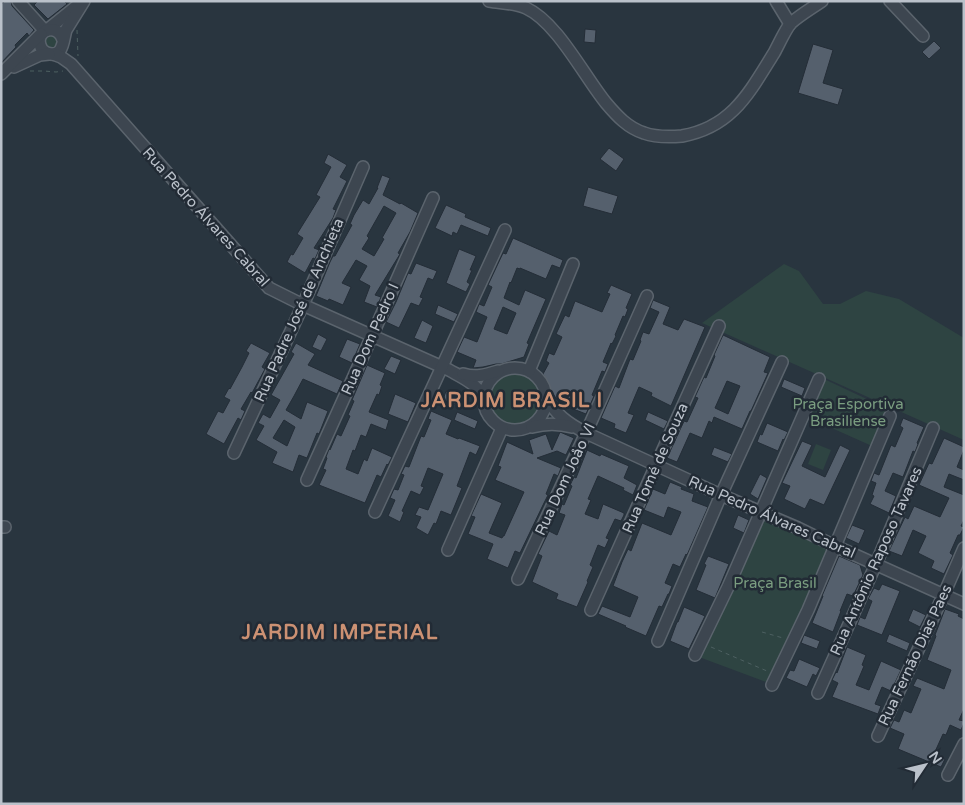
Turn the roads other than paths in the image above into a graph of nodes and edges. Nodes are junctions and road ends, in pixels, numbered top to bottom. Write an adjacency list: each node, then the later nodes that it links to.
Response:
1 (18, 1): 8 (street)
2 (83, 1): 8 (street); 10 (street)
3 (489, 1): 7 (street)
4 (776, 1): 7 (street)
5 (822, 1): 7 (street)
6 (890, 1): 9 (street)
7 (790, 24)
8 (44, 32): 10 (street); 11 (street); 13 (street)
9 (923, 36)
10 (64, 42): 11 (street); 12 (street)
11 (51, 54): 12 (street); 13 (street)
12 (71, 64): 19 (street, Rua Pedro Álvares Cabral)
13 (3, 72)
14 (363, 167): 19 (street, Rua Padre José de Anchieta)
15 (433, 198): 21 (street, Rua Dom Pedro I)
16 (505, 230): 23 (street)
17 (573, 264): 25 (street)
18 (647, 296): 33 (street, Rua Dom Joåo VI)
19 (303, 305): 21 (street, Rua Pedro Álvares Cabral); 34 (street, Rua Padre José de Anchieta)
20 (719, 326): 35 (street, Rua Tomé de Souza)
21 (372, 336): 23 (street, Rua Pedro Álvares Cabral); 36 (street, Rua Dom Pedro I)
22 (782, 362): 37 (street)
23 (446, 368): 24 (street, Rua Pedro Álvares Cabral); 28 (street, Rua Pedro Álvares Cabral); 38 (street)
24 (504, 369): 25 (street); 28 (street)
25 (529, 371): 27 (street)
26 (819, 379): 39 (street)
27 (546, 396): 32 (street); 33 (street, Rua Pedro Álvares Cabral)
28 (484, 402): 30 (street)
29 (890, 416): 40 (street)
30 (502, 428): 32 (street); 42 (street)
31 (933, 428): 43 (street, Rua Antônio Raposo Tavares)
32 (525, 429): 33 (street, Rua Pedro Álvares Cabral)
33 (583, 431): 35 (street, Rua Pedro Álvares Cabral); 44 (street, Rua Dom Joåo VI)
34 (234, 452)
35 (656, 465): 37 (street, Rua Pedro Álvares Cabral); 47 (street, Rua Tomé de Souza)
36 (306, 480)
37 (721, 495): 39 (street, Rua Pedro Álvares Cabral); 48 (street)
38 (375, 512)
39 (760, 512): 40 (street, Rua Pedro Álvares Cabral); 49 (street)
40 (835, 546): 43 (street, Rua Pedro Álvares Cabral); 50 (street)
41 (964, 548): 45 (street, Rua Fernão Dias Paes)
42 (448, 550)
43 (876, 564): 45 (street, Rua Pedro Álvares Cabral); 51 (street, Rua Antônio Raposo Tavares)
44 (518, 579)
45 (944, 594): 46 (street, Rua Pedro Álvares Cabral); 52 (street, Rua Fernão Dias Paes)
46 (964, 604)
47 (592, 610)
48 (658, 641)
49 (695, 655)
50 (775, 680)
51 (818, 693)
52 (878, 736)
53 (964, 744): 54 (street)
54 (948, 775)

